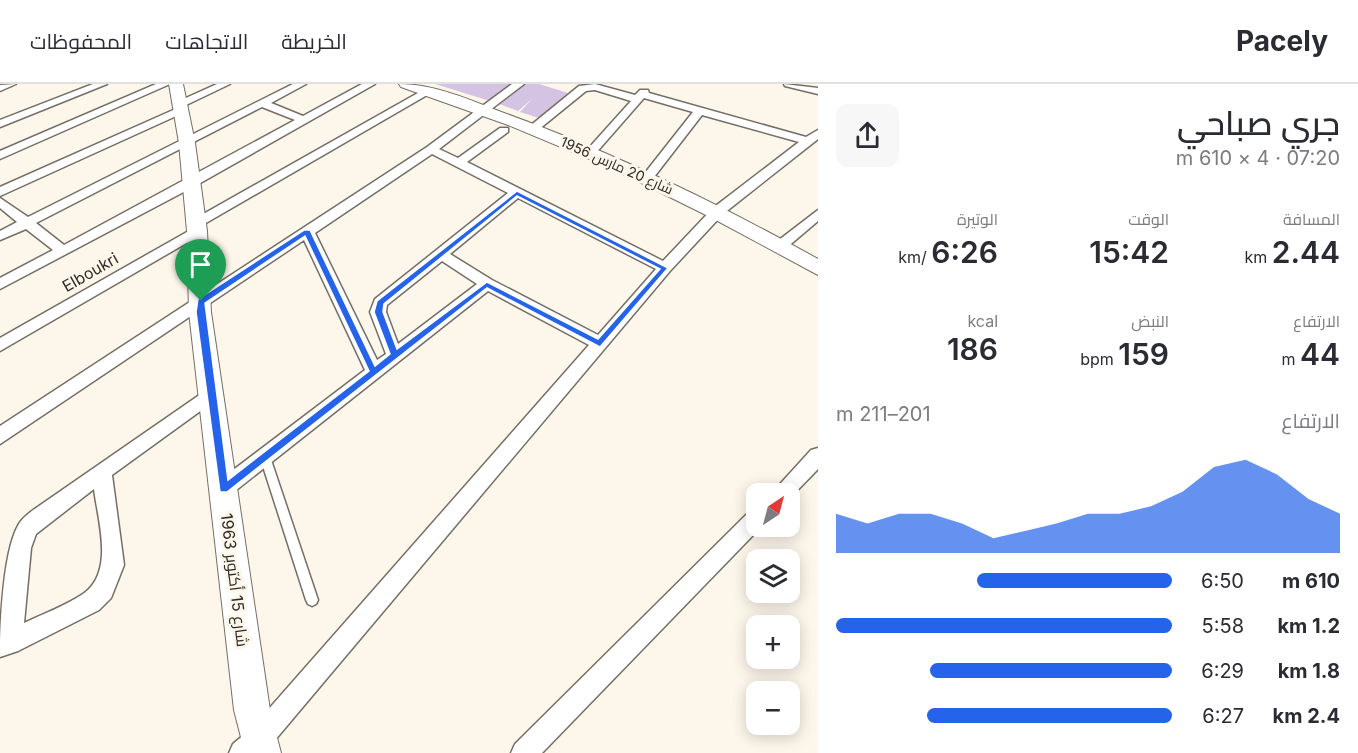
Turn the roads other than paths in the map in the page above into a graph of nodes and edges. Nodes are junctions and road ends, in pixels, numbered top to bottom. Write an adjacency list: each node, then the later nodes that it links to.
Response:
1 (10, 84): 11 (street)
2 (102, 84): 20 (street)
3 (165, 84): 27 (street)
4 (225, 84): 15 (street)
5 (301, 84): 16 (street)
6 (370, 84): 19 (street)
7 (406, 84): 12 (street, شارع 20 مارس 1956)
8 (519, 84): 17 (street)
9 (651, 84): 14 (street)
10 (789, 84): 13 (street)
11 (0, 88)
12 (429, 91): 17 (street, شارع 20 مارس 1956); 37 (street, Elboukri)
13 (818, 91)
14 (640, 96): 18 (street); 21 (street); 26 (street)
15 (180, 99): 24 (street, شارع 15 أكتوبر 1963); 31 (street)
16 (262, 103): 19 (street); 24 (street)
17 (487, 110): 21 (street, شارع 20 مارس 1956); 25 (street)
18 (700, 110): 23 (street); 29 (street)
19 (304, 120): 30 (street)
20 (0, 124)
21 (534, 128): 26 (street, شارع 20 مارس 1956)
22 (504, 130): 28 (street)
23 (812, 137): 34 (street)
24 (187, 142): 30 (street, شارع 15 أكتوبر 1963); 36 (street)
25 (431, 149): 28 (street); 38 (street)
26 (591, 152): 29 (street, شارع 20 مارس 1956)
27 (0, 155)
28 (458, 163): 32 (street)
29 (647, 178): 34 (street, شارع 20 مارس 1956)
30 (191, 182): 37 (street, شارع 15 أكتوبر 1963); 41 (street)
31 (0, 192)
32 (517, 193): 42 (street); 43 (street)
33 (0, 202): 36 (street)
34 (718, 211): 40 (street, شارع 20 مارس 1956); 43 (street)
35 (818, 214): 40 (street)
36 (26, 224): 39 (street); 41 (street)
37 (197, 227): 47 (street, شارع 15 أكتوبر 1963); 49 (street, Elboukri)
38 (307, 231): 47 (street); 51 (street)
39 (0, 237)
40 (780, 246): 44 (street, شارع 20 مارس 1956)
41 (63, 250): 45 (street)
42 (441, 254): 46 (street); 50 (street)
43 (664, 268): 48 (street)
44 (818, 268)
45 (0, 284)
46 (487, 284): 48 (street); 50 (street)
47 (201, 301): 52 (street, شارع 15 أكتوبر 1963); 53 (street)
48 (600, 344): 62 (street)
49 (0, 345)
50 (395, 356): 51 (street)
51 (374, 372): 55 (street)
52 (211, 394): 56 (street); 58 (street, شارع 15 أكتوبر 1963)
53 (0, 436)
54 (818, 456): 57 (street)
55 (265, 457): 58 (street); 60 (lane)
56 (102, 472): 61 (street); 61 (street)
57 (792, 483)
58 (224, 489): 62 (street, شارع 15 أكتوبر 1963)
59 (746, 529): 63 (street)
60 (312, 600)
61 (5, 644)
62 (255, 748)
63 (524, 753)

